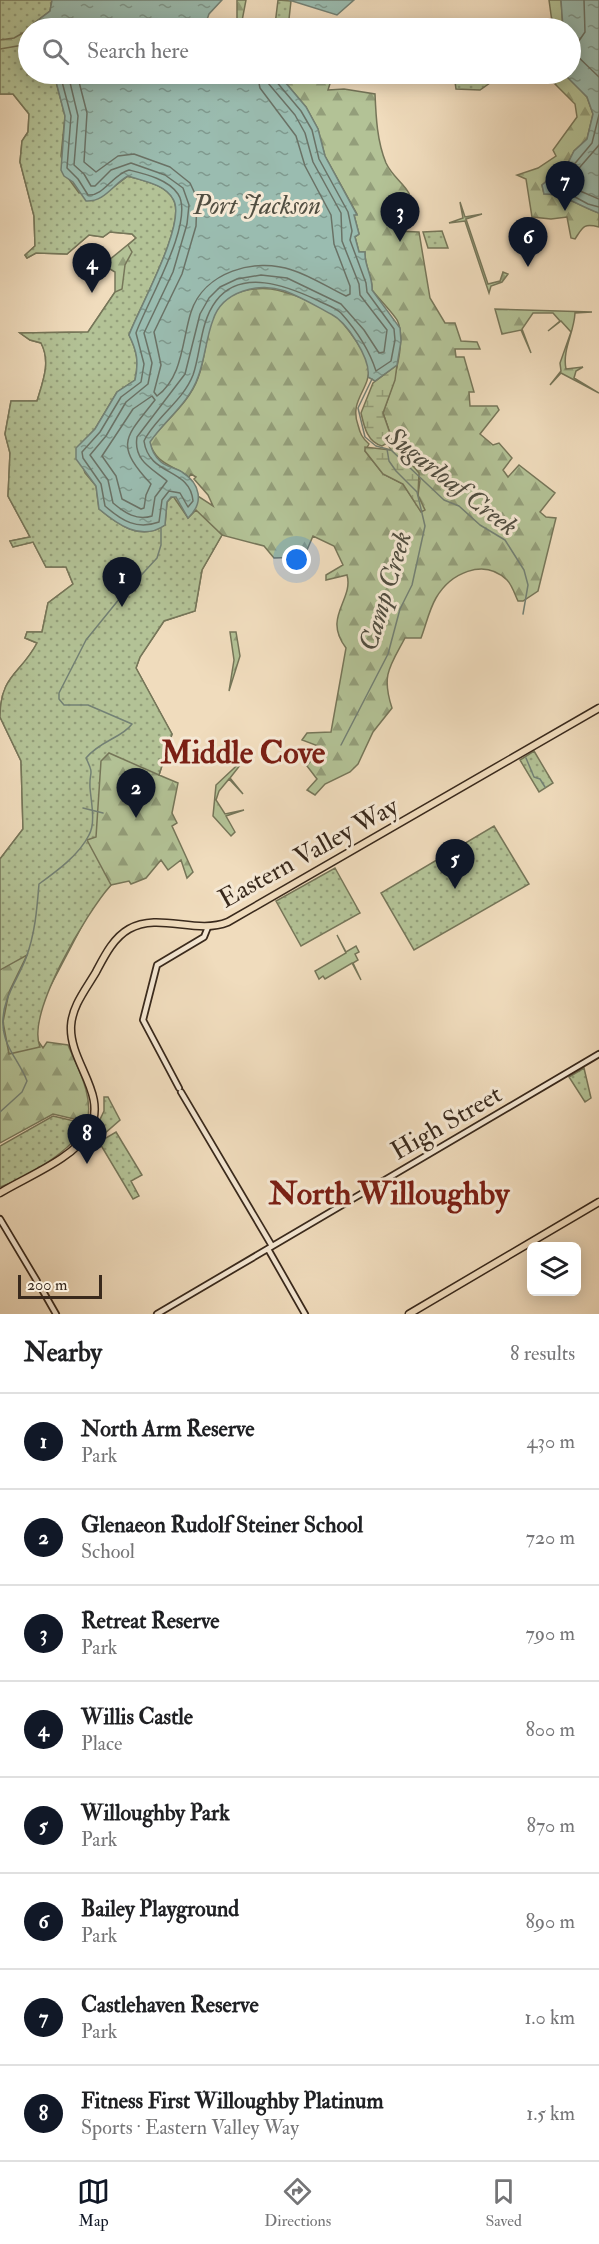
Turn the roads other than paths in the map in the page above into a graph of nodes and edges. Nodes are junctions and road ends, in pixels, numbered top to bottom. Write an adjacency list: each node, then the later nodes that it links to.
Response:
1 (599, 708): 2 (main road, Eastern Valley Way)
2 (208, 927): 4 (main road, Eastern Valley Way); 7 (street)
3 (599, 1054): 7 (street, High Street)
4 (0, 1193)
5 (599, 1202): 11 (main road)
6 (0, 1219): 8 (street)
7 (270, 1248): 9 (street, High Street); 10 (street)
8 (56, 1314)
9 (157, 1314)
10 (305, 1314)
11 (410, 1314)

